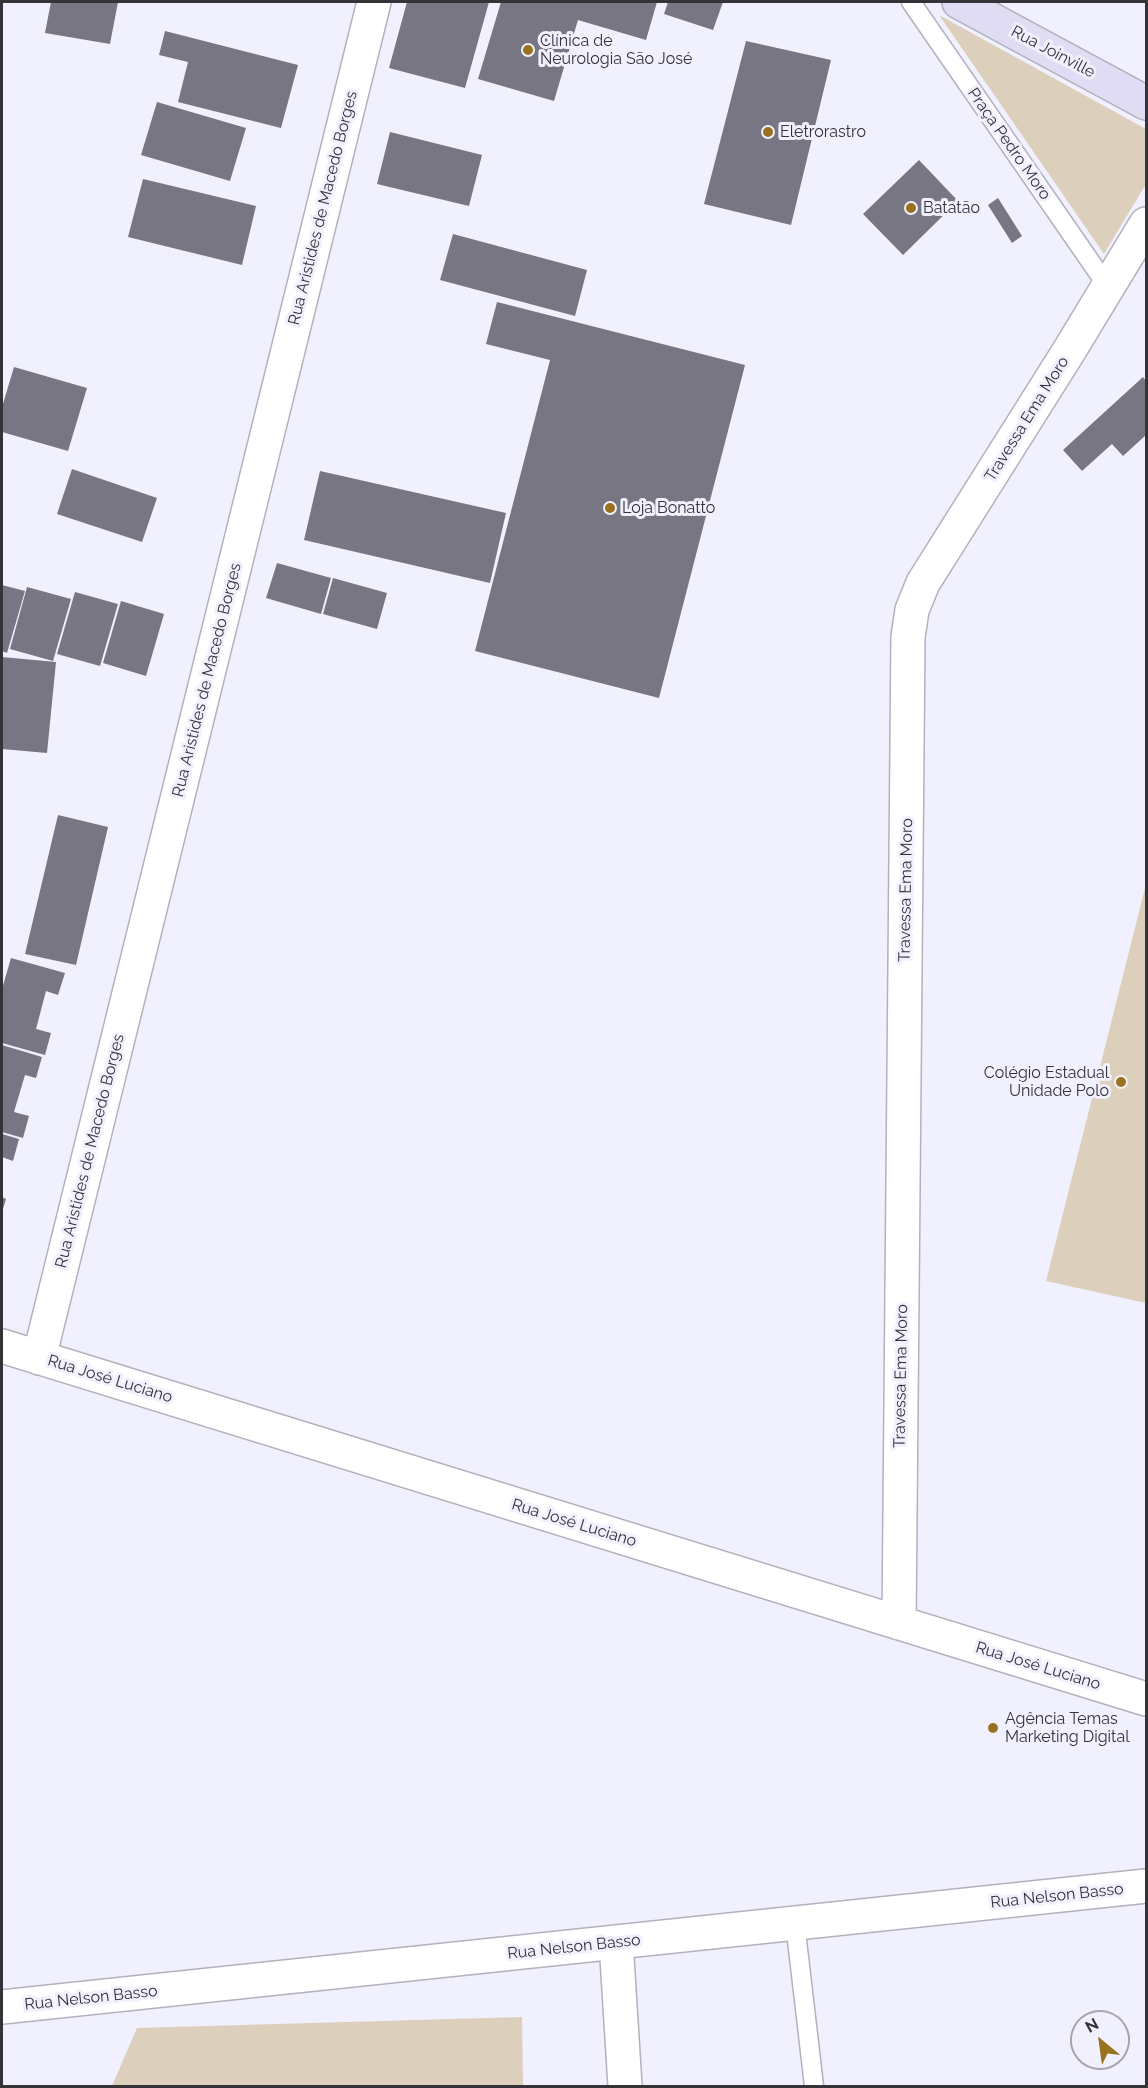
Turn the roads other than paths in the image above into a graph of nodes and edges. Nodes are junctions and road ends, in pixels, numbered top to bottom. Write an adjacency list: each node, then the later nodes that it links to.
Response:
1 (374, 2): 8 (street, Rua Aristides de Macedo Borges)
2 (911, 2): 6 (lane, Praça Pedro Moro)
3 (959, 2): 4 (main road, Rua Joinville)
4 (1146, 103)
5 (1146, 224): 6 (street, Travessa Ema Moro)
6 (1108, 287): 9 (street, Travessa Ema Moro)
7 (2, 1346): 8 (street, Rua José Luciano)
8 (39, 1358): 9 (street, Rua José Luciano)
9 (899, 1623): 10 (street, Rua José Luciano)
10 (1146, 1700)
11 (1146, 1886): 12 (street, Rua Nelson Basso)
12 (795, 1923): 13 (street, Rua Nelson Basso); 16 (lane)
13 (616, 1942): 14 (street, Rua Nelson Basso); 15 (street)
14 (2, 2007)
15 (625, 2086)
16 (814, 2086)

